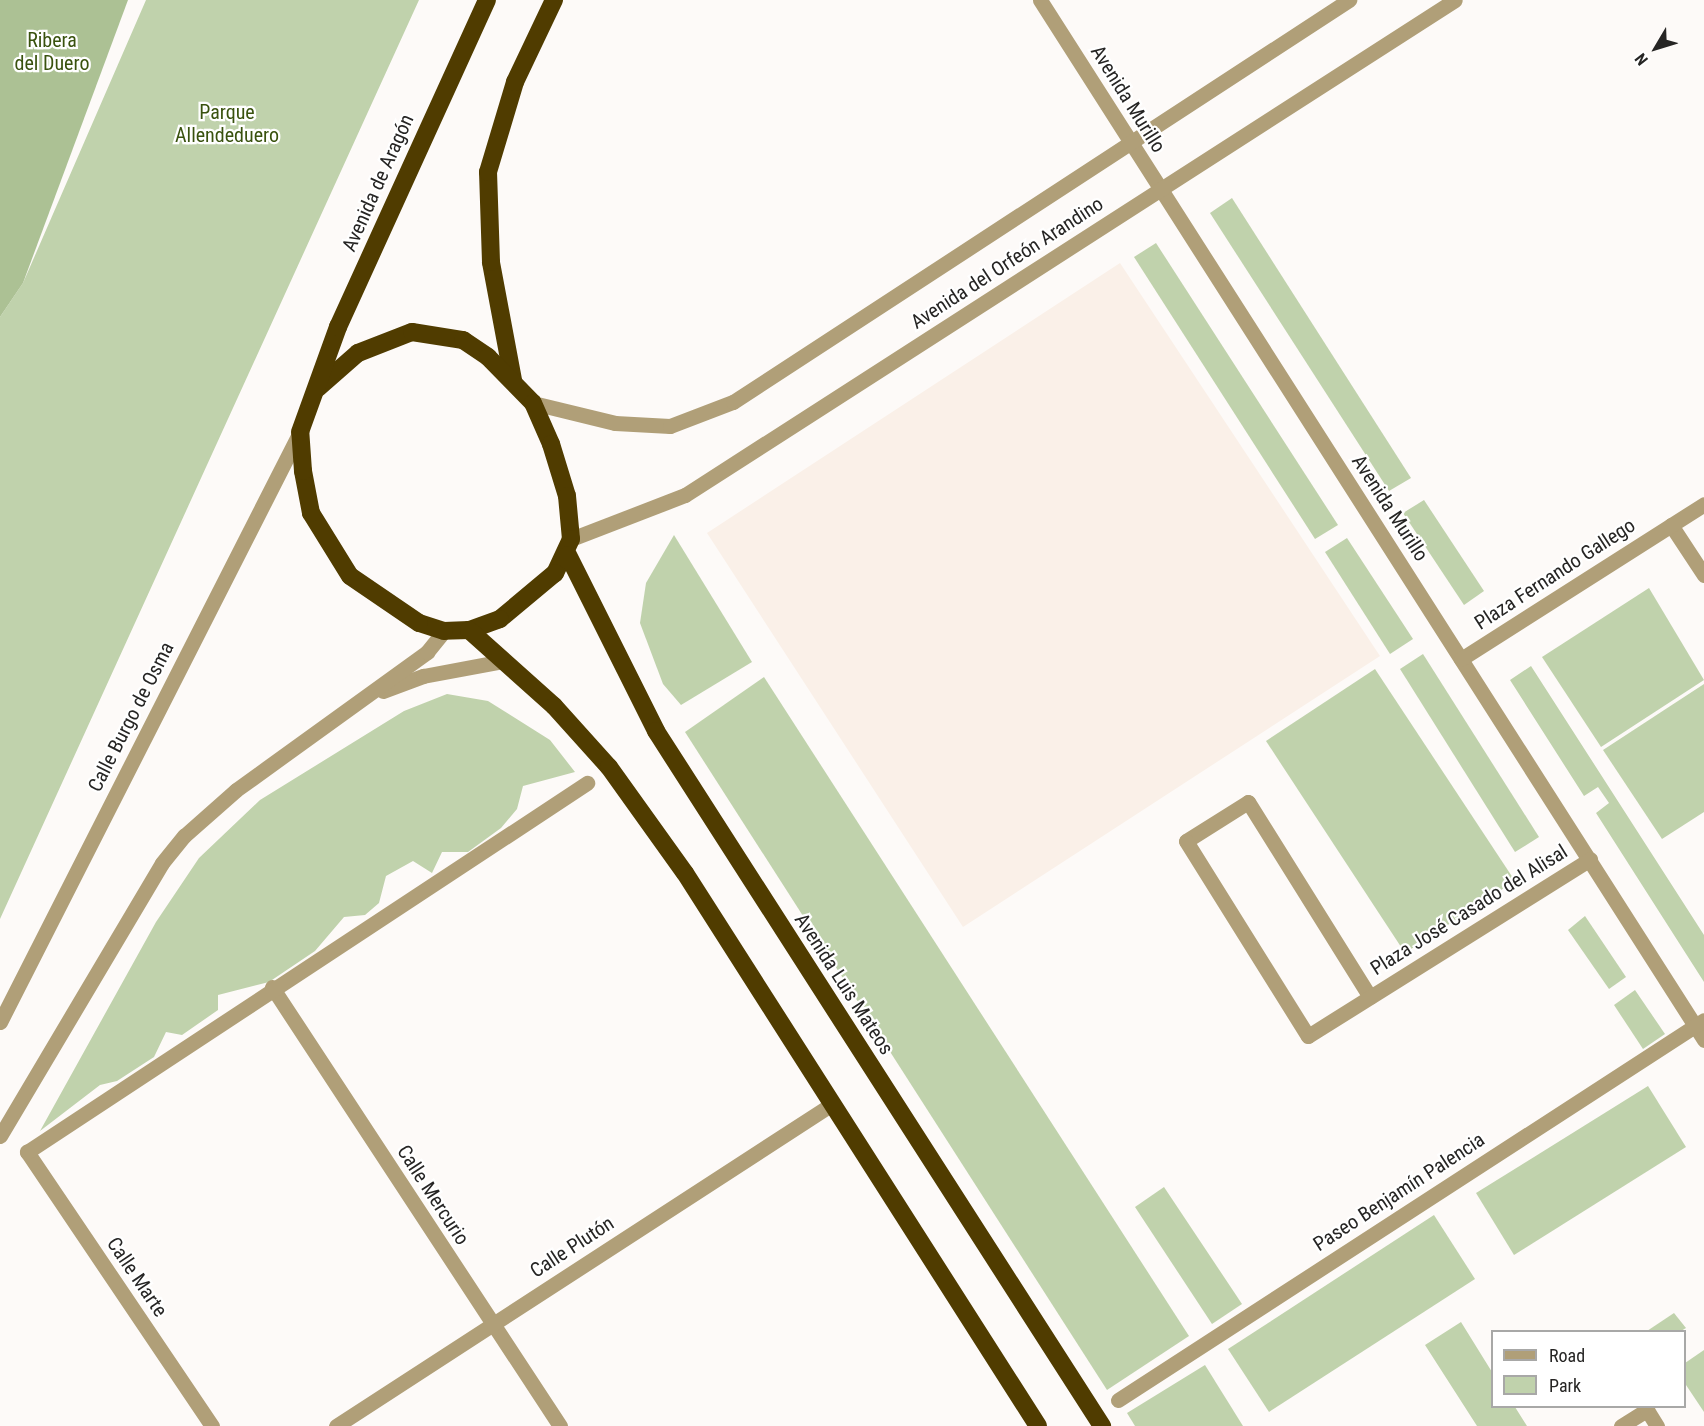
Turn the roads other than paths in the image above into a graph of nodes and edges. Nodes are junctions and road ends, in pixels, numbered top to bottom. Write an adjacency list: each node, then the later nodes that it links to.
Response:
1 (487, 0): 9 (highway, Avenida de Aragón)
2 (554, 0): 8 (highway)
3 (1040, 0): 6 (street, Avenida Murillo)
4 (1348, 0): 6 (street, Avenida del Orfeón Arandino)
5 (1455, 0): 7 (street, Avenida del Orfeón Arandino)
6 (1129, 142): 7 (street, Avenida Murillo); 10 (street, Avenida del Orfeón Arandino)
7 (1161, 190): 14 (street, Avenida del Orfeón Arandino); 18 (street, Avenida Murillo)
8 (513, 380): 9 (highway); 10 (highway)
9 (318, 388): 11 (highway, Avenida de Aragón)
10 (533, 403): 14 (highway, Avenida Luis Mateos)
11 (300, 432): 17 (highway); 25 (street, Calle Burgo de Osma)
12 (1704, 504): 13 (street, Plaza Fernando Gallego)
13 (1671, 525): 15 (street); 18 (street, Plaza Fernando Gallego)
14 (570, 547): 16 (highway); 36 (highway, Avenida Luis Mateos)
15 (1704, 575)
16 (469, 630): 17 (highway); 19 (highway)
17 (444, 631): 20 (street)
18 (1461, 659): 22 (street, Avenida Murillo)
19 (503, 661): 20 (street); 28 (highway)
20 (360, 700): 29 (street)
21 (587, 783): 23 (street)
22 (1590, 859): 24 (street, Plaza José Casado del Alisal); 26 (street, Avenida Murillo)
23 (272, 987): 30 (street, Calle Mercurio); 32 (street, Calle Marte)
24 (1370, 997): 24 (street, Plaza José Casado del Alisal)
25 (0, 1022)
26 (1700, 1023): 27 (street, Avenida Murillo); 31 (street, Paseo Benjamín Palencia)
27 (1704, 1040)
28 (832, 1104): 30 (street, Calle Plutón); 35 (highway)
29 (0, 1136)
30 (492, 1324): 33 (street, Calle Plutón); 34 (street, Calle Mercurio)
31 (1118, 1400)
32 (212, 1426)
33 (336, 1426)
34 (560, 1426)
35 (1038, 1426)
36 (1102, 1426)
37 (1621, 1426): 38 (street)
38 (1657, 1426)

